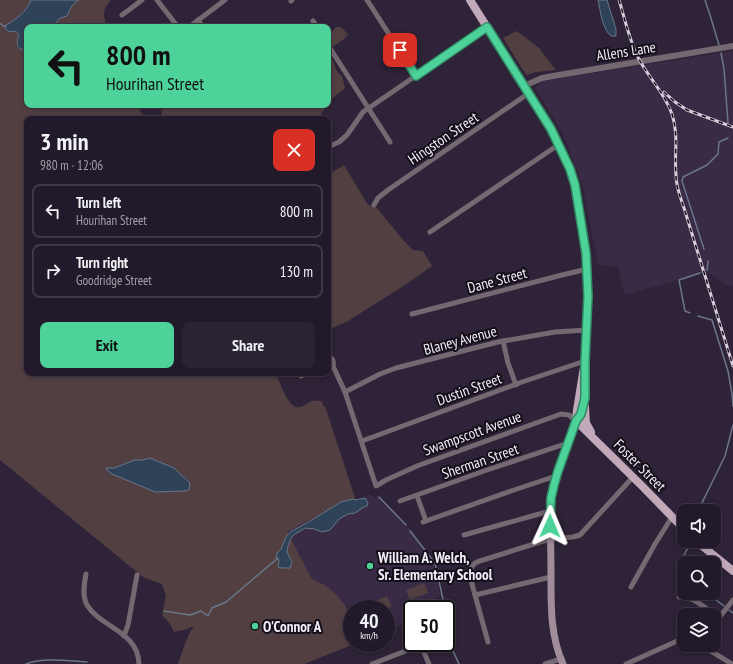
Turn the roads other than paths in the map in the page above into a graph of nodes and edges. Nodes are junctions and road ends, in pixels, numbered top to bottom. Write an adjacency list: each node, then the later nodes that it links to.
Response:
1 (142, 0): 6 (street)
2 (156, 0): 9 (street)
3 (225, 0): 7 (street)
4 (367, 0): 16 (street)
5 (470, 0): 13 (main road)
6 (122, 15)
7 (198, 20): 10 (street); 11 (street)
8 (313, 21): 12 (street)
9 (176, 24)
10 (193, 24)
11 (201, 24)
12 (315, 24)
13 (487, 27): 16 (street); 17 (main road)
14 (733, 46): 17 (street, Allens Lane)
15 (331, 50): 19 (street)
16 (416, 76): 19 (street)
17 (524, 86): 18 (main road)
18 (529, 93): 21 (main road); 23 (street, Hingston Street)
19 (368, 108): 20 (street); 22 (street)
20 (390, 142)
21 (558, 144): 24 (street); 25 (main road)
22 (331, 145)
23 (374, 205)
24 (430, 232)
25 (587, 269): 26 (street, Dane Street); 27 (main road)
26 (412, 314)
27 (587, 330): 28 (street, Blaney Avenue); 30 (main road)
28 (503, 341): 33 (street); 34 (street, Blaney Avenue)
29 (331, 357): 31 (street)
30 (585, 361): 33 (street, Dustin Street); 35 (main road); 36 (main road)
31 (331, 366)
32 (331, 369): 34 (street)
33 (516, 385): 38 (street, Dustin Street)
34 (345, 392): 38 (street)
35 (585, 398): 36 (main road); 37 (main road)
36 (576, 421): 37 (main road, Foster Street); 38 (street, Swampscott Avenue); 39 (main road)
37 (596, 440): 41 (main road, Foster Street)
38 (362, 441)
39 (568, 443): 40 (main road); 42 (street, Sherman Street)
40 (556, 476): 42 (street); 44 (main road)
41 (633, 477): 45 (main road, Foster Street); 48 (street)
42 (417, 496): 43 (street, Sherman Street)
43 (400, 501)
44 (550, 511): 47 (street); 48 (main road)
45 (672, 517): 46 (main road, Foster Street); 54 (street)
46 (677, 522)
47 (464, 535)
48 (550, 539): 53 (main road); 55 (street)
49 (704, 548): 50 (main road)
50 (733, 572)
51 (86, 574): 60 (street)
52 (137, 575): 60 (street)
53 (551, 577): 55 (street); 66 (main road)
54 (632, 587)
55 (475, 595): 62 (street)
56 (694, 600): 58 (street)
57 (733, 600): 59 (street)
58 (706, 608)
59 (721, 613)
60 (124, 636): 68 (street)
61 (677, 641): 71 (street)
62 (488, 642)
63 (403, 651): 67 (street)
64 (424, 652): 69 (street)
65 (712, 652): 72 (street)
66 (562, 661): 70 (street)
67 (375, 663)
68 (139, 664)
69 (429, 664)
70 (545, 664)
71 (626, 664)
72 (732, 664)

